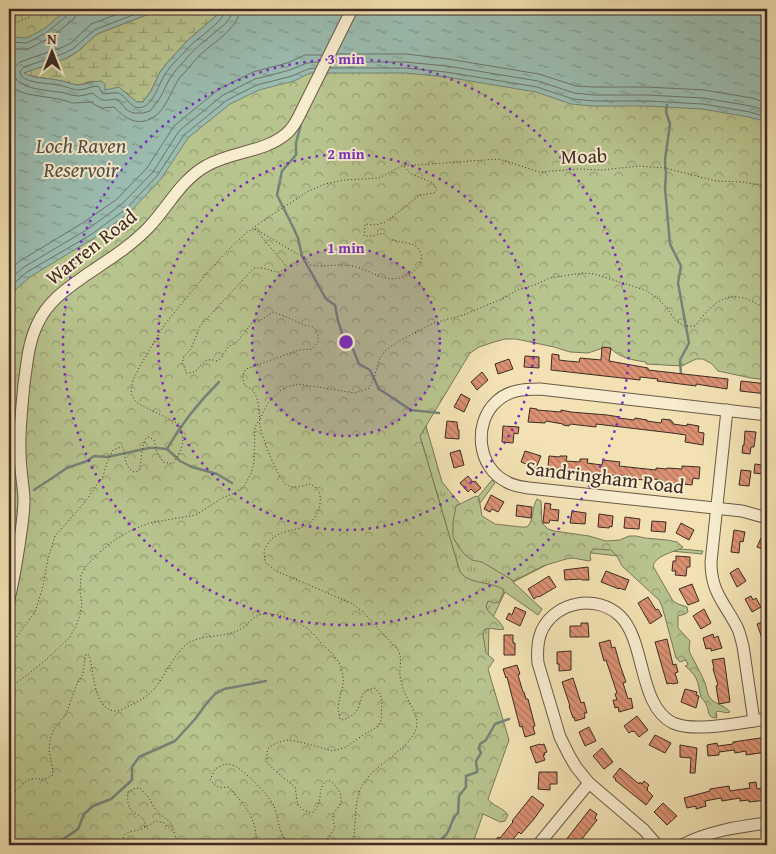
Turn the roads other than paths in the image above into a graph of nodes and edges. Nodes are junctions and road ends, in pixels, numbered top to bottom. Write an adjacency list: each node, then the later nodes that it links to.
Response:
1 (352, 9): 6 (street, Warren Road)
2 (727, 410): 3 (street, Sandringham Road); 4 (street); 4 (street, Sandringham Road)
3 (767, 415)
4 (717, 509): 5 (street, Sandringham Road); 8 (street)
5 (767, 518)
6 (9, 599)
7 (767, 719): 8 (street)
8 (754, 721): 9 (street)
9 (589, 783): 11 (street); 12 (street)
10 (767, 823): 13 (street)
11 (538, 845)
12 (657, 845)
13 (682, 845)

